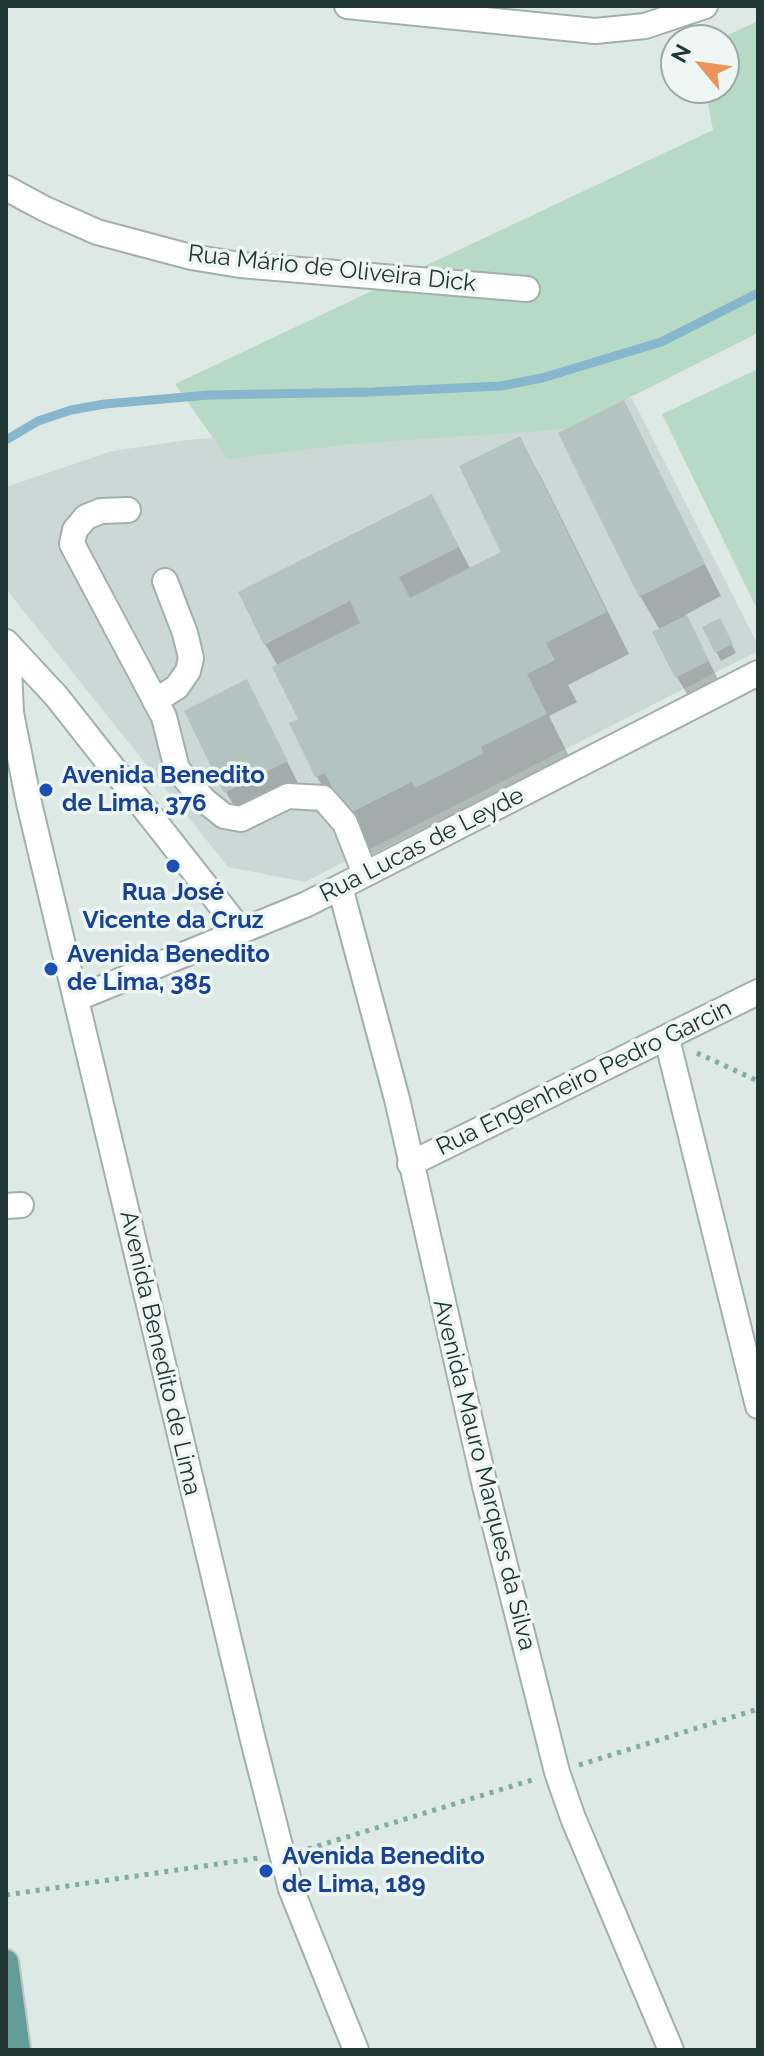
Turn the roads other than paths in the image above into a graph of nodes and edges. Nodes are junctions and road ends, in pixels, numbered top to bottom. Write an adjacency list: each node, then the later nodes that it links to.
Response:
1 (347, 6): 3 (street)
2 (705, 6): 3 (street)
3 (407, 9)
4 (6, 188): 5 (street, Rua Mário de Oliveira Dick)
5 (527, 289)
6 (128, 510): 10 (street)
7 (165, 581): 10 (street)
8 (7, 643): 13 (street); 15 (street, Avenida Benedito de Lima)
9 (758, 673): 11 (street, Rua Lucas de Leyde)
10 (155, 701): 11 (street)
11 (365, 874): 12 (street, Rua Lucas de Leyde)
12 (340, 887): 13 (street, Rua Lucas de Leyde); 17 (street, Avenida Mauro Marques da Silva)
13 (241, 931): 15 (street, Rua Lucas de Leyde)
14 (758, 992): 16 (street, Rua Engenheiro Pedro Garcin)
15 (78, 998): 21 (street, Avenida Benedito de Lima)
16 (667, 1039): 17 (street, Rua Engenheiro Pedro Garcin); 18 (street)
17 (410, 1164): 22 (street, Avenida Mauro Marques da Silva)
18 (758, 1406)
19 (6, 1962): 20 (main road)
20 (18, 2050)
21 (356, 2050)
22 (671, 2050)

